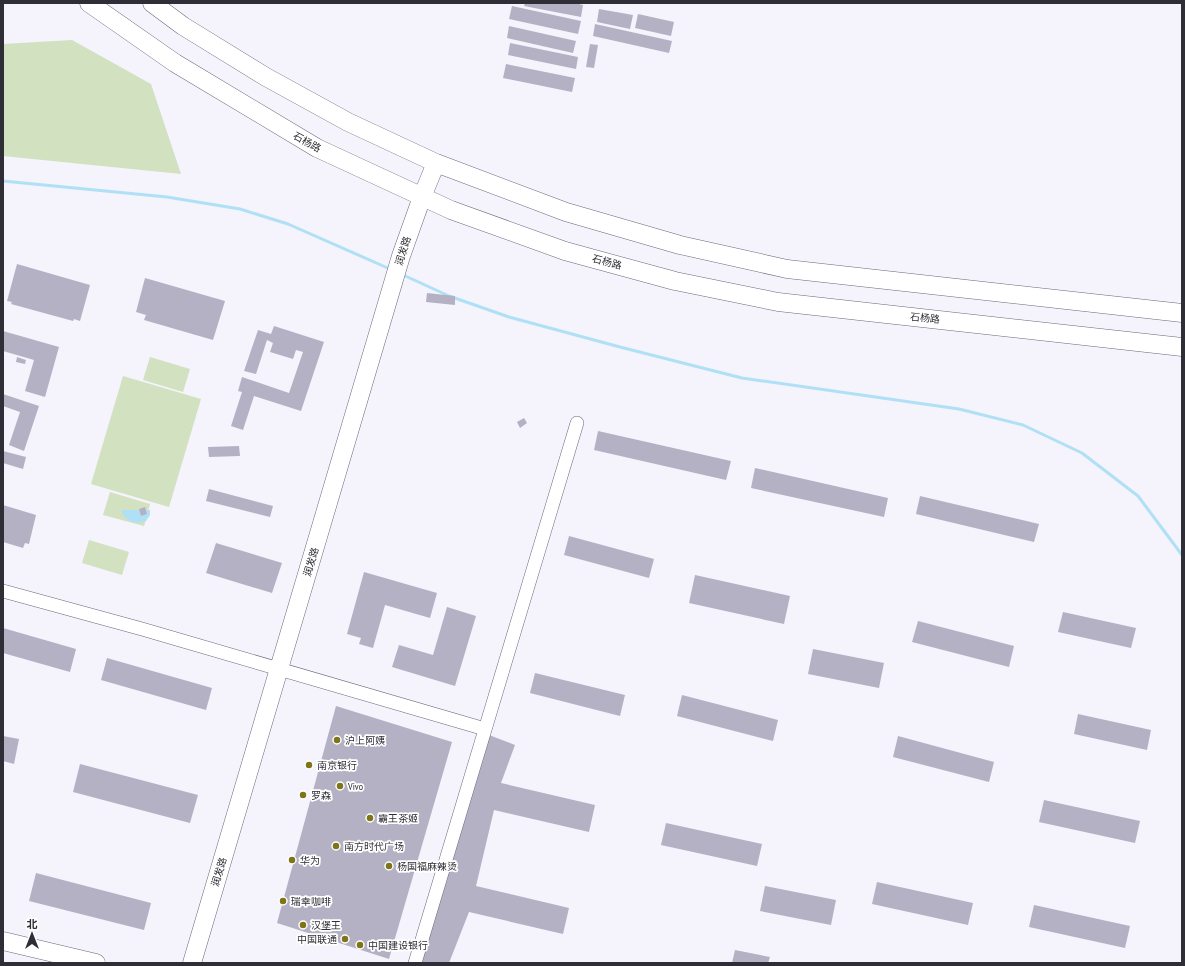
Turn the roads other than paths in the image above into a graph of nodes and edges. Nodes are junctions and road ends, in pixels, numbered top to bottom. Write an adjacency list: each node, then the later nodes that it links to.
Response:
1 (89, 3): 4 (main road, 石杨路)
2 (152, 3): 3 (main road)
3 (436, 163): 4 (main road, 润发路); 5 (main road)
4 (422, 197): 6 (main road, 石杨路); 9 (main road, 润发路)
5 (1182, 313)
6 (1182, 347)
7 (577, 423): 10 (street)
8 (3, 591): 9 (street)
9 (279, 668): 10 (street); 13 (main road, 润发路)
10 (485, 728): 14 (street)
11 (3, 941): 12 (main road)
12 (96, 963)
13 (192, 963)
14 (415, 963)

